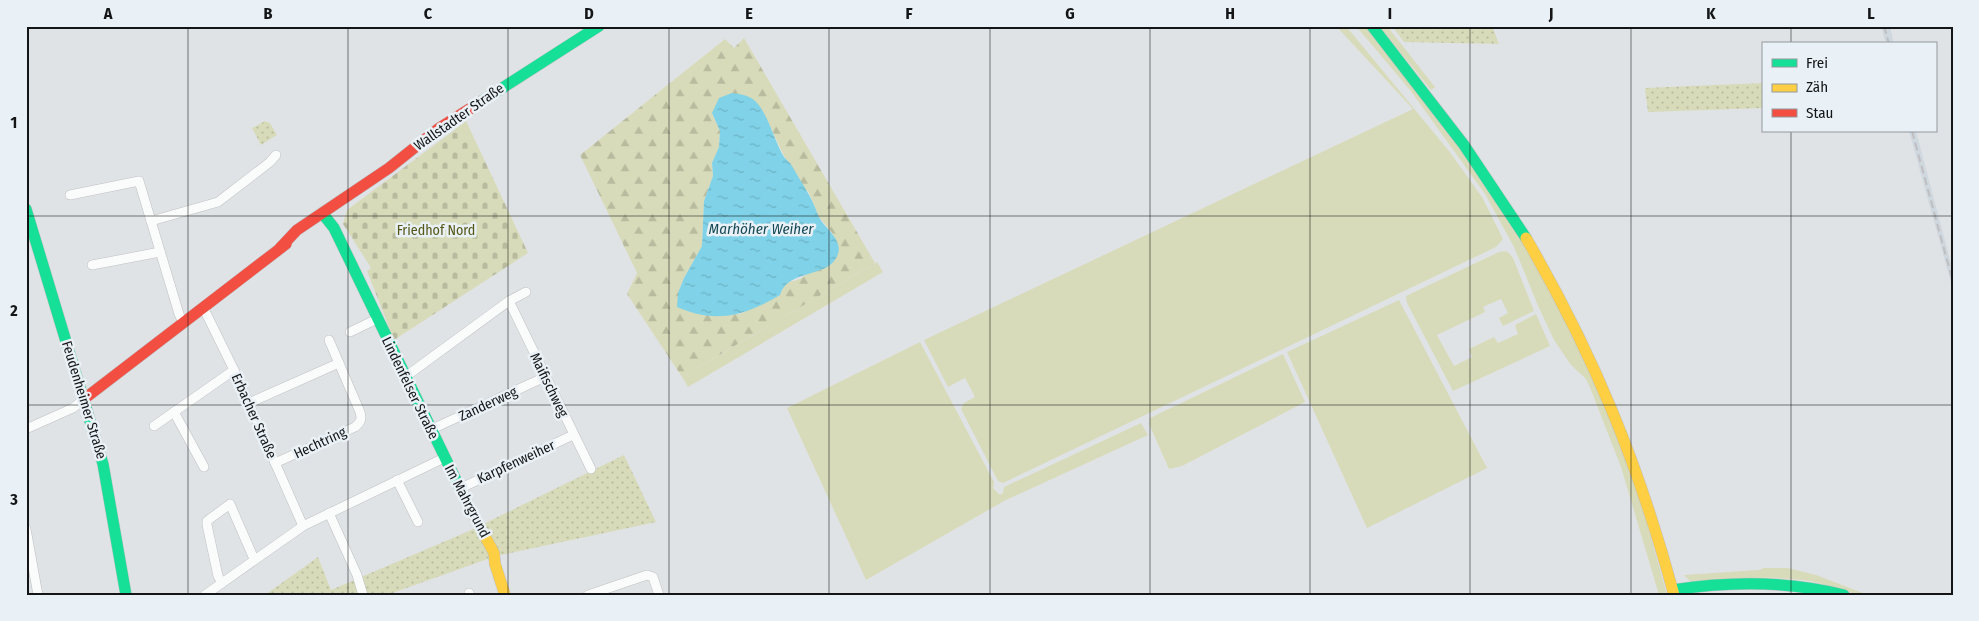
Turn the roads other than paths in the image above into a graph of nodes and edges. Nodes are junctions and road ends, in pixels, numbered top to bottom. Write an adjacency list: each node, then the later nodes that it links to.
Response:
1 (599, 26): 6 (main road, Wallstadter Straße)
2 (1372, 26): 43 (main road)
3 (276, 155): 7 (street)
4 (70, 195): 7 (street)
5 (26, 209): 8 (main road, Feudenheimer Straße)
6 (323, 214): 13 (main road, Wallstadter Straße); 14 (main road, Lindenfelser Straße)
7 (150, 221): 9 (street)
8 (30, 239): 22 (main road, Feudenheimer Straße)
9 (160, 252): 10 (street); 15 (street)
10 (92, 265)
11 (526, 292): 12 (street)
12 (509, 301): 20 (street); 21 (street, Maifischweg)
13 (203, 307): 15 (main road, Wallstadter Straße); 19 (street, Erbacher Straße)
14 (376, 319): 16 (street, Lindenfelser Straße); 20 (main road, Lindenfelser Straße)
15 (183, 322): 22 (main road, Wallstadter Straße)
16 (350, 332)
17 (328, 340): 18 (street, Hechtring)
18 (339, 364): 23 (street); 30 (street, Hechtring)
19 (234, 370): 23 (street, Erbacher Straße); 24 (street)
20 (405, 377): 27 (main road, Lindenfelser Straße)
21 (545, 377): 27 (street, Zanderweg); 28 (street, Maifischweg)
22 (84, 399): 26 (street); 45 (main road, Feudenheimer Straße)
23 (249, 403): 30 (street, Erbacher Straße)
24 (174, 412): 25 (street); 31 (street)
25 (154, 426)
26 (26, 430)
27 (430, 430): 29 (main road, Lindenfelser Straße)
28 (574, 435): 32 (street, Maifischweg); 34 (street, Karpfenweiher)
29 (444, 458): 33 (street, Im Mahrgrund); 34 (main road, Im Mahrgrund)
30 (275, 463): 37 (street, Erbacher Straße)
31 (204, 467)
32 (591, 470)
33 (397, 480): 35 (street, Im Mahrgrund); 36 (street)
34 (459, 489): 48 (main road, Im Mahrgrund)
35 (329, 513): 37 (street, Im Mahrgrund); 47 (street)
36 (418, 522)
37 (303, 526): 40 (street, Im Mahrgrund)
38 (26, 529): 39 (street)
39 (28, 547): 44 (street)
40 (254, 559): 41 (street, Im Mahrgrund); 41 (street)
41 (222, 583): 46 (street, Im Mahrgrund)
42 (1723, 586): 43 (main road); 51 (main road); 52 (main road)
43 (1673, 593)
44 (38, 595)
45 (126, 595)
46 (205, 595)
47 (363, 595)
48 (505, 595)
49 (588, 595): 50 (street)
50 (659, 595)
51 (1700, 595)
52 (1844, 595)

